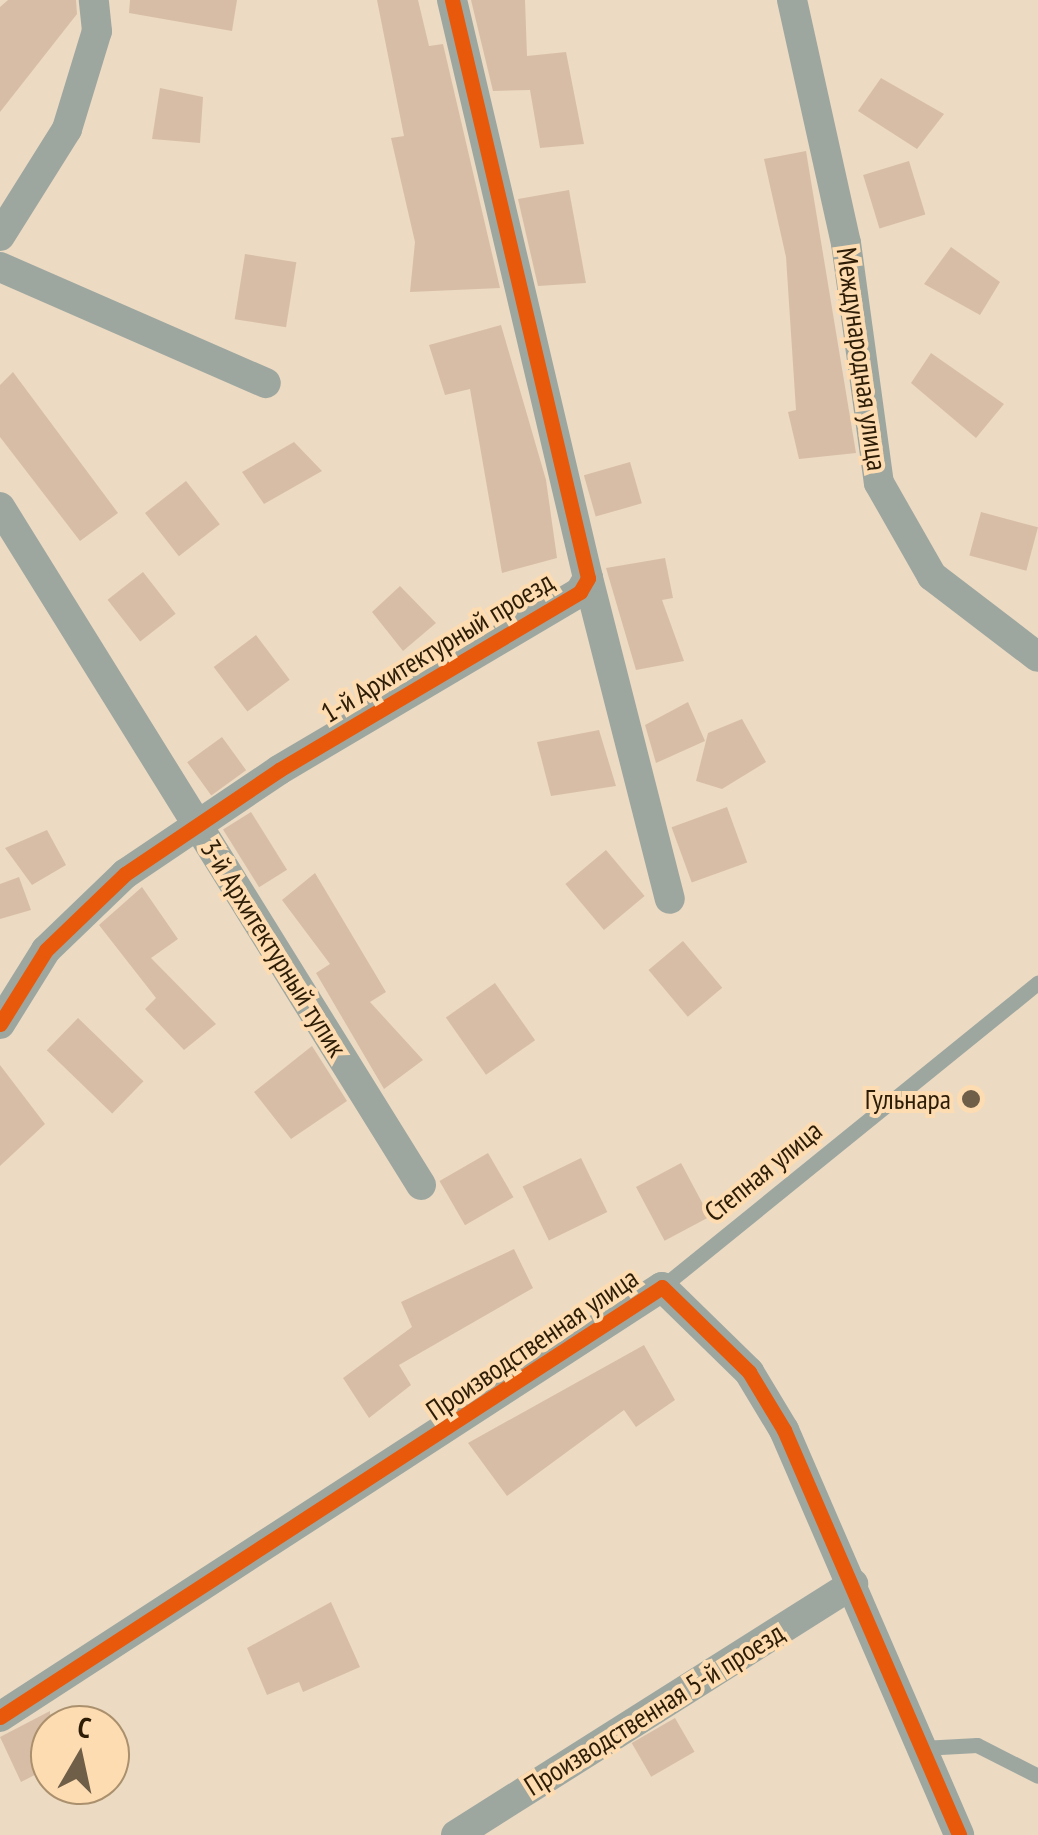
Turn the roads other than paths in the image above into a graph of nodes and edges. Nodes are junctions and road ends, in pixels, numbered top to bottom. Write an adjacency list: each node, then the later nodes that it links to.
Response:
1 (94, 0): 4 (street)
2 (452, 0): 8 (street, 1-й Архитектурный проезд)
3 (792, 0): 9 (street, Международная улица)
4 (0, 236)
5 (0, 267): 6 (street)
6 (266, 383)
7 (0, 507): 10 (street, 3-й Архитектурный тупик)
8 (588, 578): 10 (street, 1-й Архитектурный проезд); 11 (street, 1-й Архитектурный проезд)
9 (1038, 657)
10 (196, 824): 13 (street, 1-й Архитектурный проезд); 14 (street, 3-й Архитектурный тупик)
11 (670, 899)
12 (1038, 983): 15 (lane, Степная улица)
13 (0, 1024)
14 (421, 1186)
15 (662, 1287): 16 (street, Производственная улица); 17 (street, Производственная улица)
16 (853, 1584): 18 (street, Производственная улица); 20 (street, Производственная 5-й проезд)
17 (0, 1717)
18 (922, 1748): 19 (lane); 21 (street, Производственная улица)
19 (1038, 1776)
20 (456, 1835)
21 (959, 1835)

